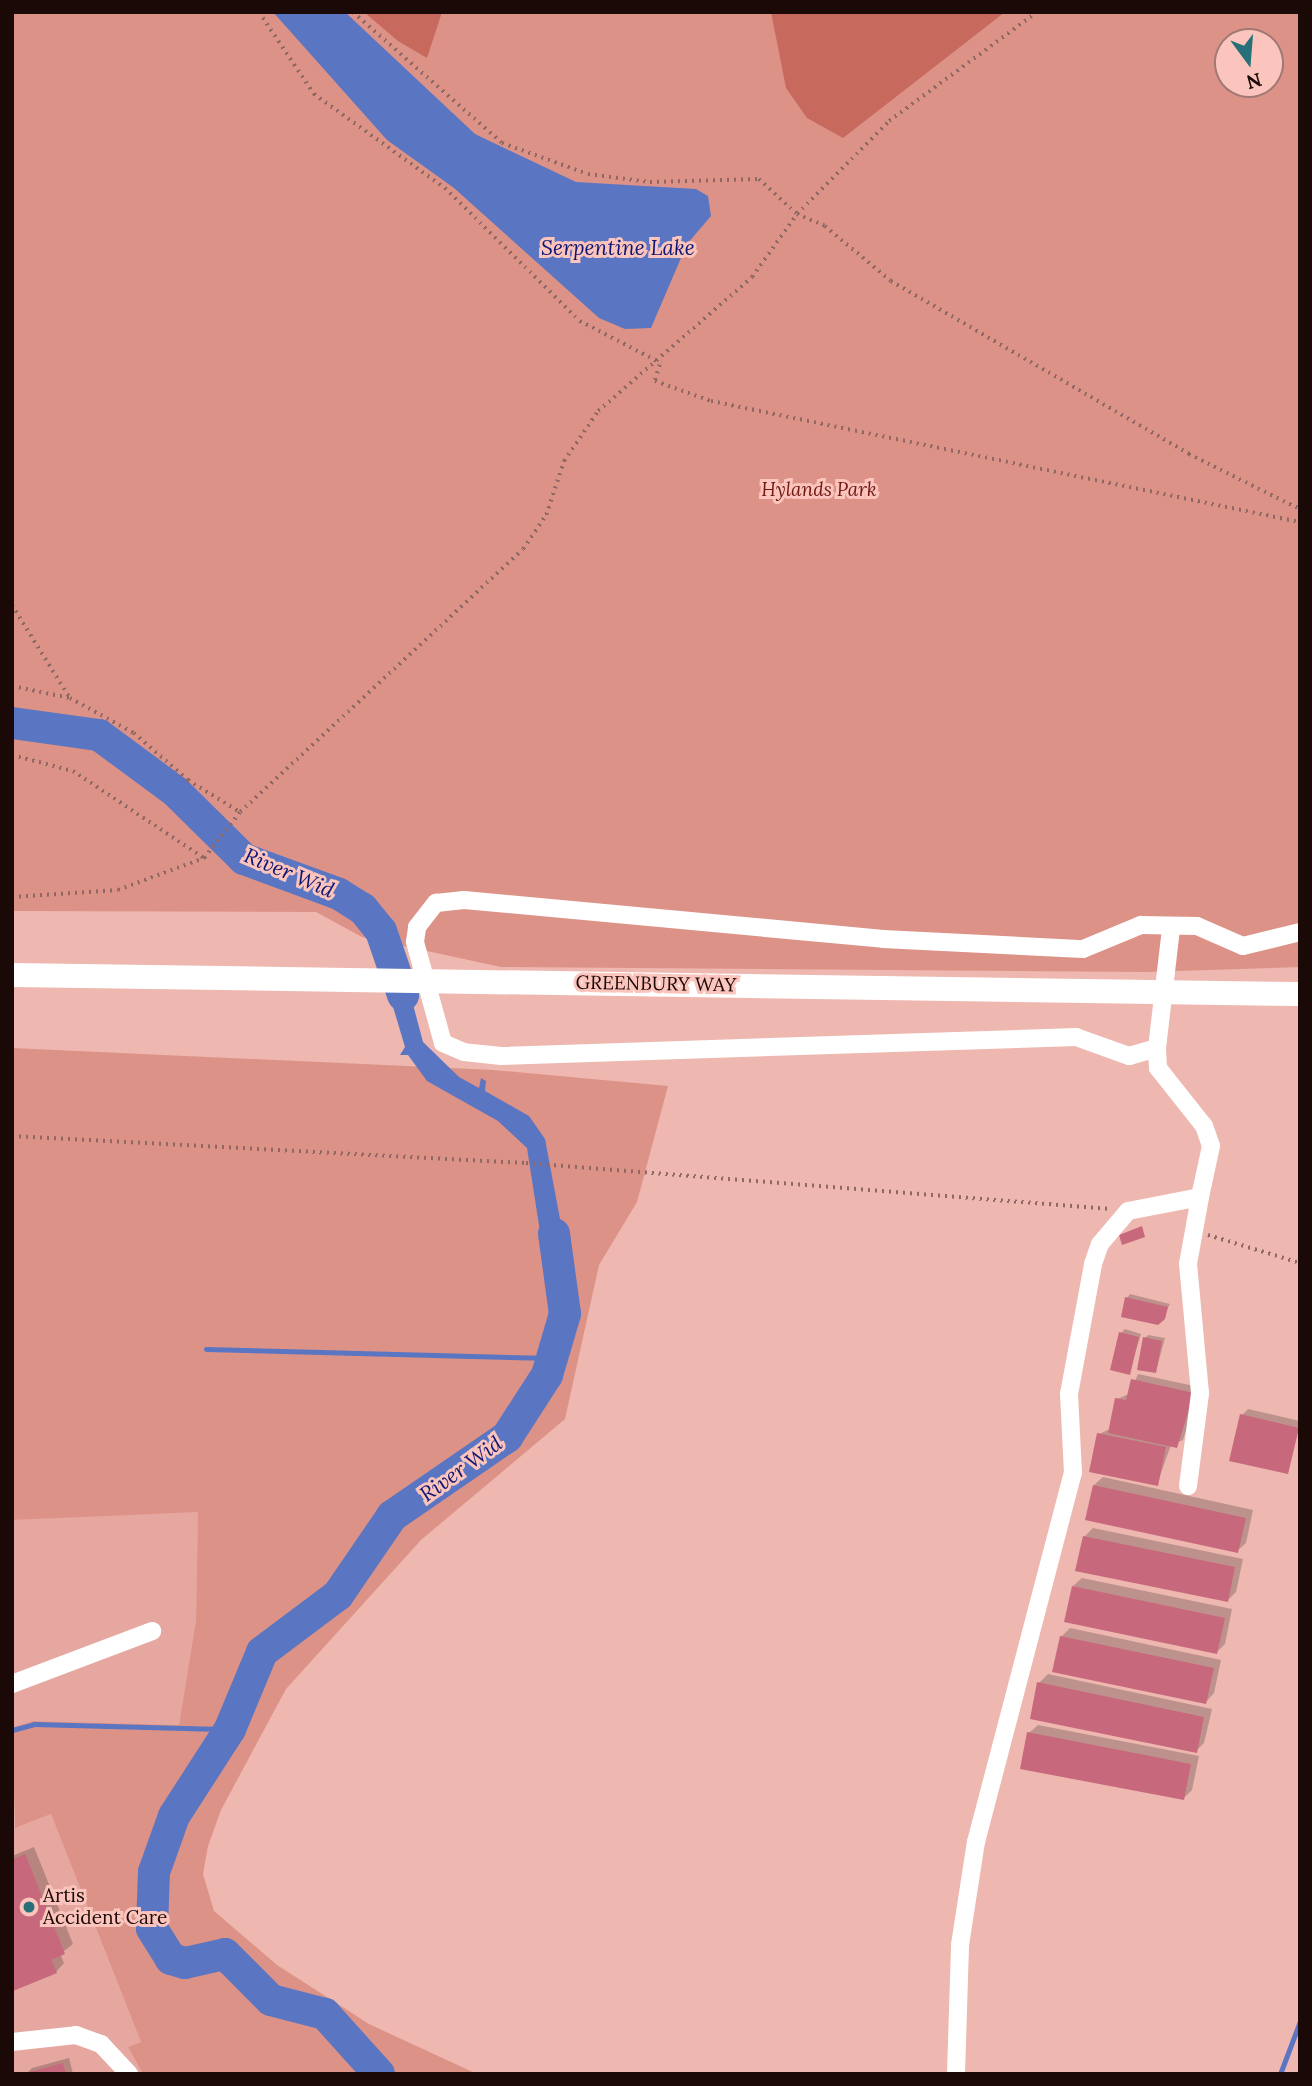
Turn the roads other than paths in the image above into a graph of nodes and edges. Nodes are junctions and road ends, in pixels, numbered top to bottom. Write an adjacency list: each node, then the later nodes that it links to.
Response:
1 (1171, 928): 2 (street); 4 (street); 6 (street)
2 (1300, 932)
3 (12, 975): 4 (highway, GREENBURY WAY)
4 (1162, 992): 5 (highway, GREENBURY WAY); 6 (street)
5 (1300, 995)
6 (1157, 1048): 7 (street)
7 (1200, 1197): 8 (street); 13 (street)
8 (1188, 1486)
9 (152, 1631): 10 (street)
10 (12, 1684)
11 (12, 2042): 12 (street)
12 (129, 2074)
13 (956, 2074)

